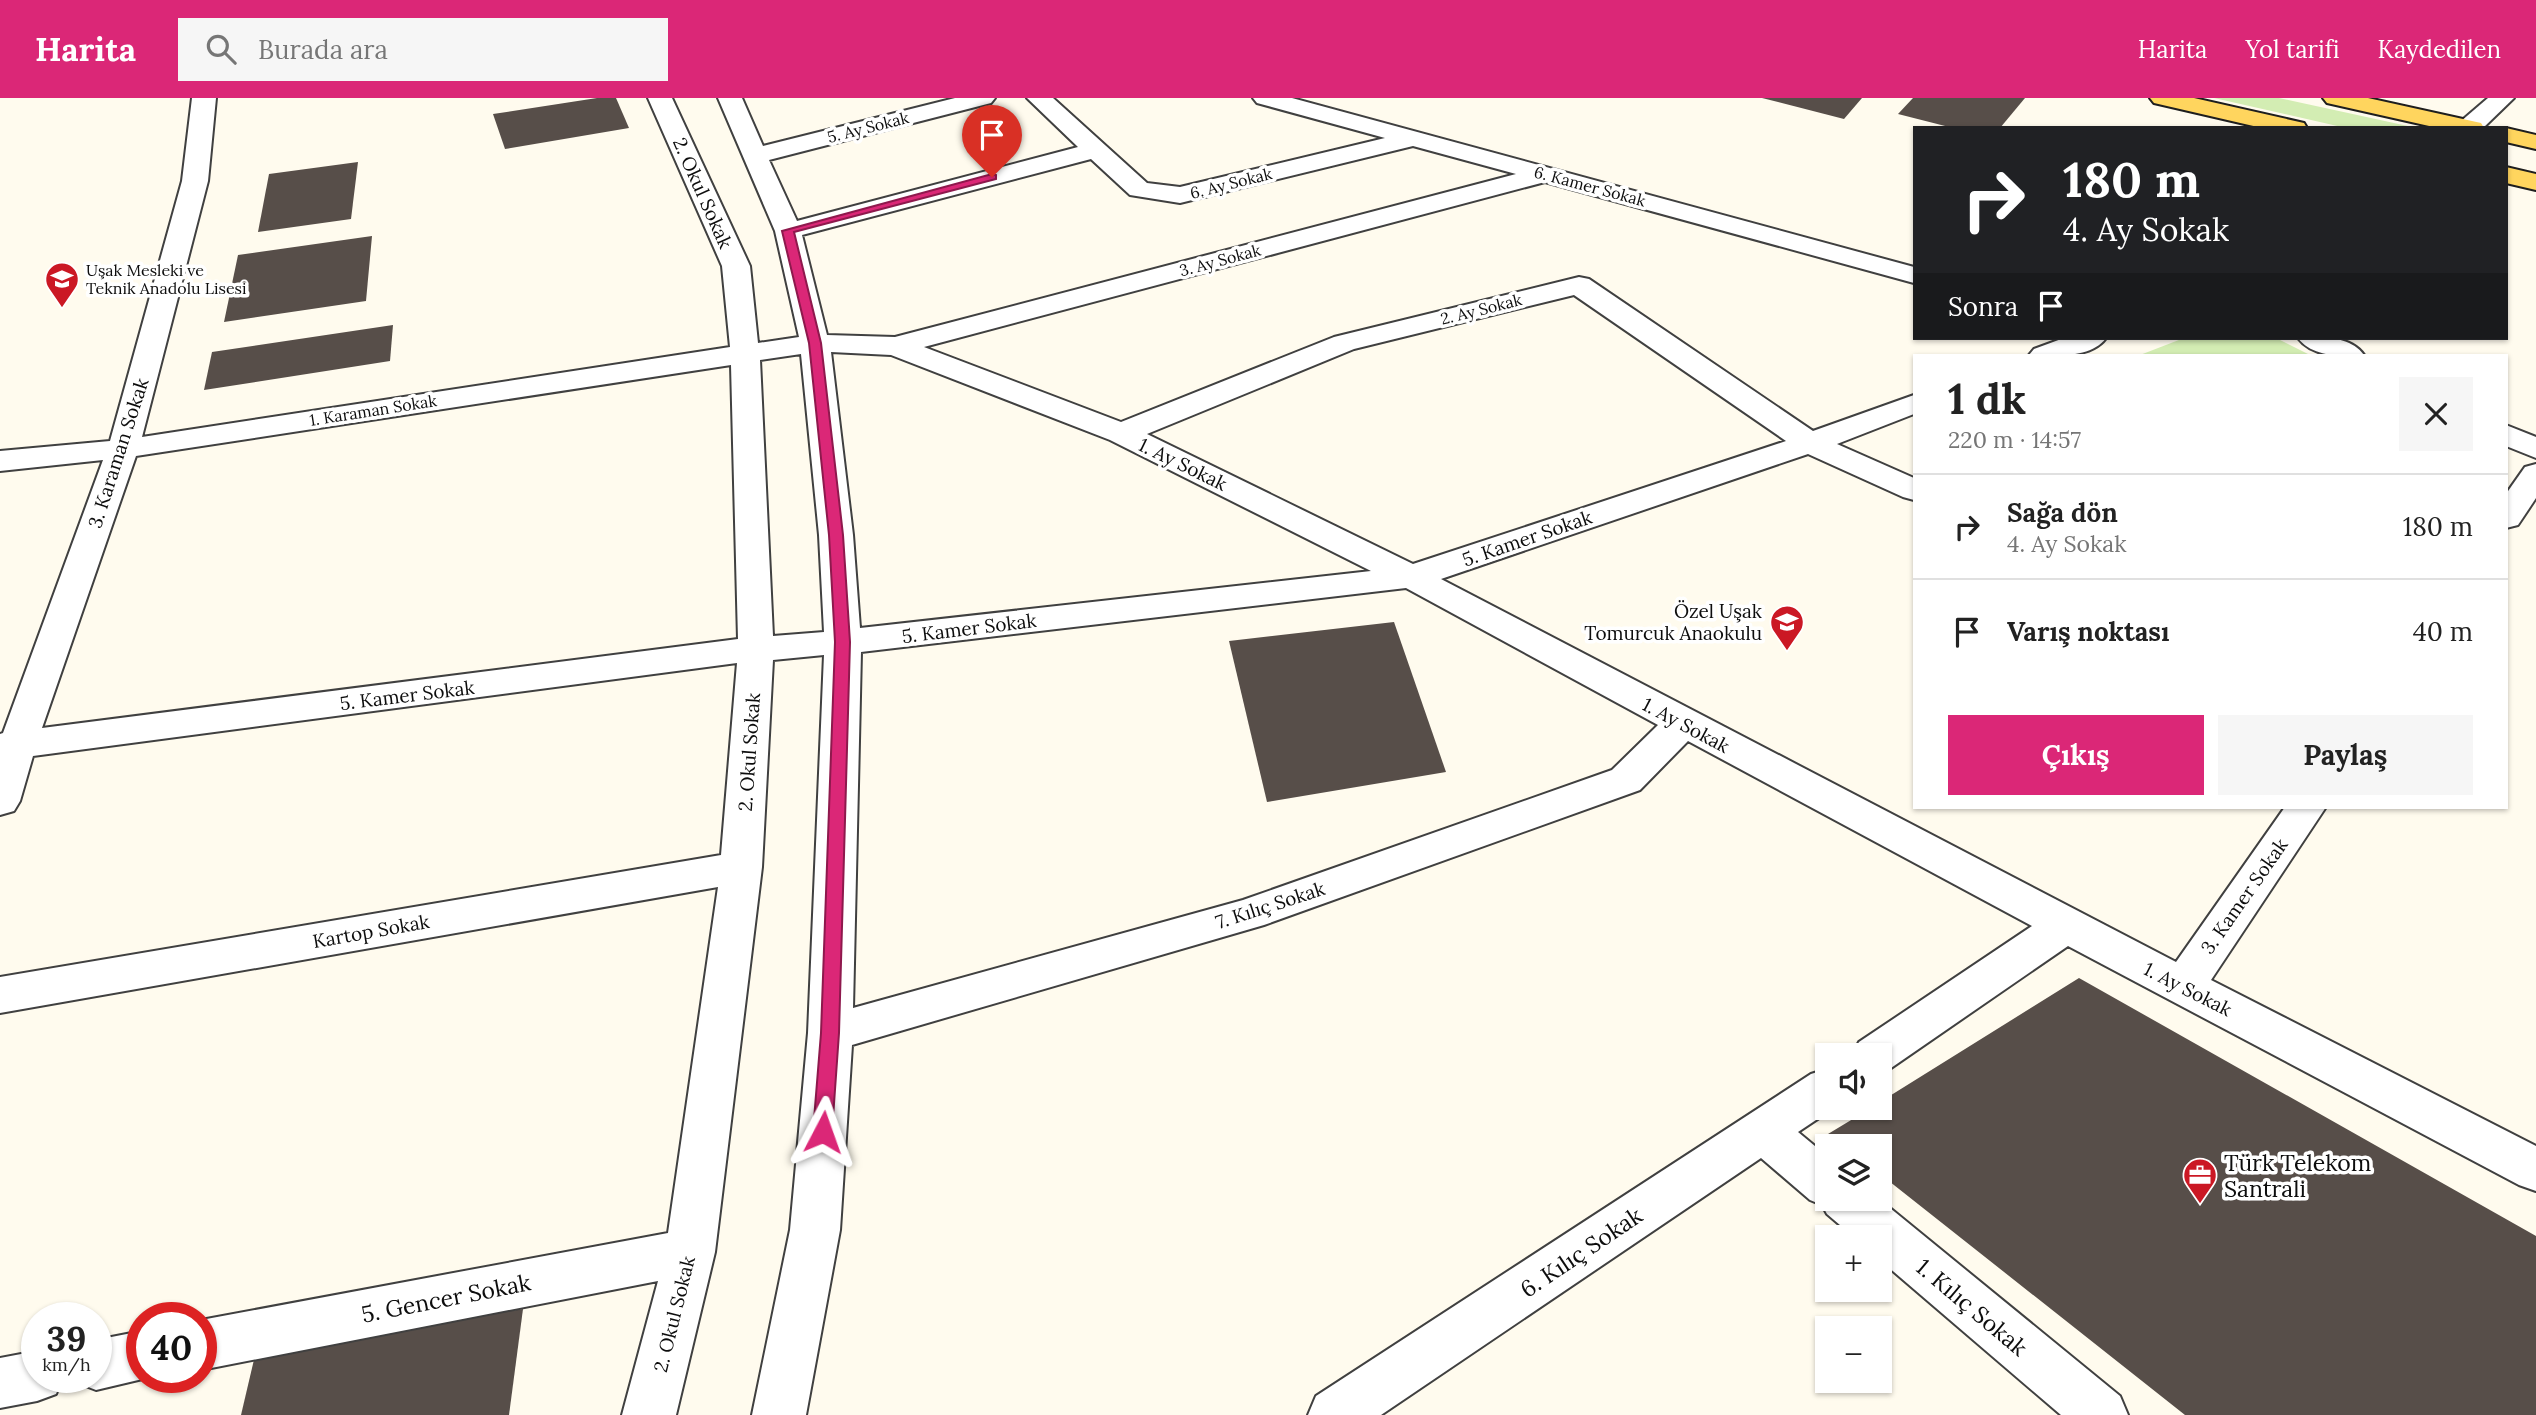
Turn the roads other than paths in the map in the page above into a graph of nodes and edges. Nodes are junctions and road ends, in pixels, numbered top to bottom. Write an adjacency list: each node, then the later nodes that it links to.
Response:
1 (204, 98): 34 (street, 3. Karaman Sokak)
2 (660, 98): 27 (street, 2. Okul Sokak)
3 (730, 98): 17 (street)
4 (983, 98): 17 (street, 5. Ay Sokak)
5 (1039, 98): 16 (street, 6. Ay Sokak)
6 (1265, 98): 14 (street, 6. Kamer Sokak)
7 (2162, 98): 10 (main road)
8 (2335, 98): 11 (main road)
9 (2502, 98): 12 (street)
10 (2286, 126)
11 (2461, 126)
12 (2472, 126)
13 (2508, 135): 15 (main road)
14 (1414, 139): 16 (street, 6. Ay Sokak); 18 (street, 6. Kamer Sokak)
15 (2536, 142)
16 (1094, 150): 21 (street)
17 (754, 156): 21 (street)
18 (1545, 174): 22 (street, 6. Kamer Sokak); 26 (street, 3. Ay Sokak)
19 (2508, 175): 20 (main road)
20 (2536, 181)
21 (788, 231): 25 (street)
22 (1913, 275)
23 (2086, 340): 28 (street)
24 (2317, 340): 29 (street)
25 (815, 343): 26 (street, 1. Ay Sokak); 27 (street, 1. Karaman Sokak); 41 (street)
26 (895, 346): 31 (street, 1. Ay Sokak)
27 (745, 354): 34 (street, 1. Karaman Sokak); 42 (street, 2. Okul Sokak)
28 (2048, 354)
29 (2346, 354)
30 (1913, 404): 33 (street, 5. Kamer Sokak)
31 (1121, 433): 33 (street, 2. Ay Sokak); 40 (street, 1. Ay Sokak)
32 (2508, 435): 35 (street)
33 (1810, 443): 38 (street, 2. Ay Sokak); 40 (street, 5. Kamer Sokak)
34 (123, 449): 36 (street, 1. Karaman Sokak); 44 (street, 3. Karaman Sokak)
35 (2536, 449)
36 (0, 461)
37 (2536, 474): 39 (street)
38 (1913, 489)
39 (2508, 515)
40 (1411, 577): 41 (street, 5. Kamer Sokak); 43 (street, 1. Ay Sokak)
41 (843, 642): 42 (street, 5. Kamer Sokak); 51 (street)
42 (756, 649): 44 (street, 5. Kamer Sokak); 47 (street, 2. Okul Sokak)
43 (1683, 723): 48 (street, 1. Ay Sokak); 51 (street, 7. Kılıç Sokak)
44 (8, 747): 45 (street, 3. Karaman Sokak)
45 (0, 801)
46 (2305, 809): 49 (street, 3. Kamer Sokak)
47 (741, 867): 50 (street, Kartop Sokak); 58 (street, 2. Okul Sokak)
48 (2066, 925): 49 (street, 1. Ay Sokak); 52 (street)
49 (2183, 986): 55 (street, 1. Ay Sokak)
50 (0, 995)
51 (830, 1033): 63 (street)
52 (1892, 1043)
53 (1815, 1096): 54 (street, 6. Kılıç Sokak)
54 (1763, 1131): 56 (street); 64 (street, 6. Kılıç Sokak)
55 (2536, 1170)
56 (1815, 1175)
57 (1858, 1211): 65 (street, 1. Kılıç Sokak)
58 (690, 1251): 59 (street, 5. Gencer Sokak); 62 (street, 2. Okul Sokak)
59 (217, 1342)
60 (21, 1379): 61 (street)
61 (0, 1383)
62 (649, 1415)
63 (779, 1415)
64 (1335, 1415)
65 (2101, 1415)

